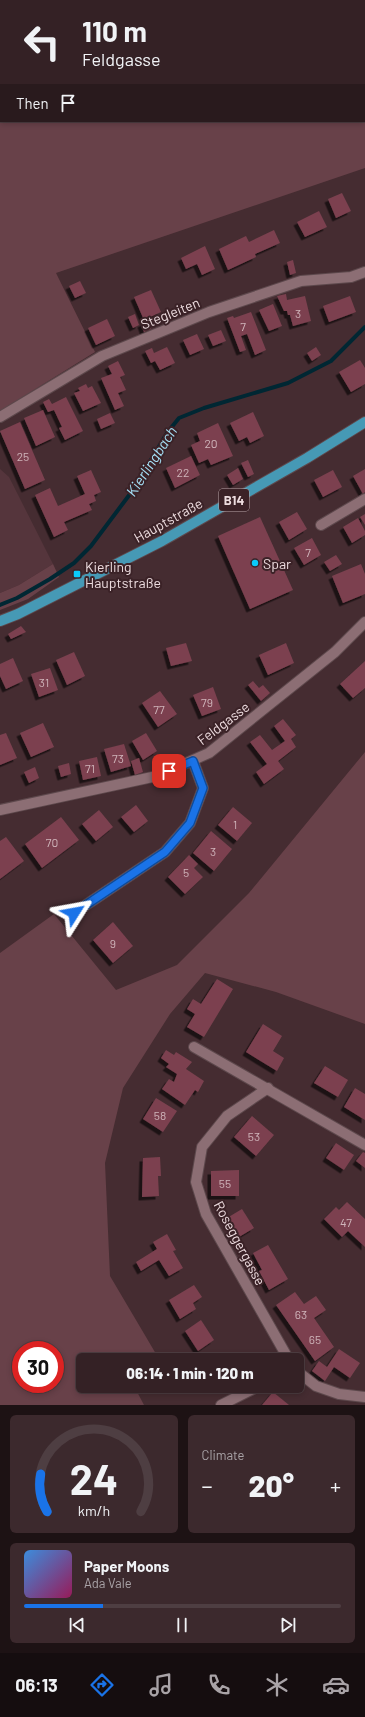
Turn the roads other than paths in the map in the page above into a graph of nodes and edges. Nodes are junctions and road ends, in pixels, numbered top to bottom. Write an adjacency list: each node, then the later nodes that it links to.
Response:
1 (365, 272): 2 (street, Stegleiten)
2 (0, 417)
3 (365, 422): 6 (main road, Hauptstraße / B14)
4 (365, 499): 5 (street)
5 (321, 524)
6 (0, 622)
7 (365, 622): 8 (street, Feldgasse)
8 (193, 761): 9 (street, Feldgasse); 10 (street)
9 (0, 810)
10 (74, 913)
11 (194, 1047): 12 (street)
12 (268, 1088): 13 (street); 14 (street, Roseggergasse)
13 (365, 1145)
14 (285, 1353)
15 (304, 1377): 17 (street)
16 (245, 1393): 18 (street)
17 (365, 1397)
18 (221, 1405)

